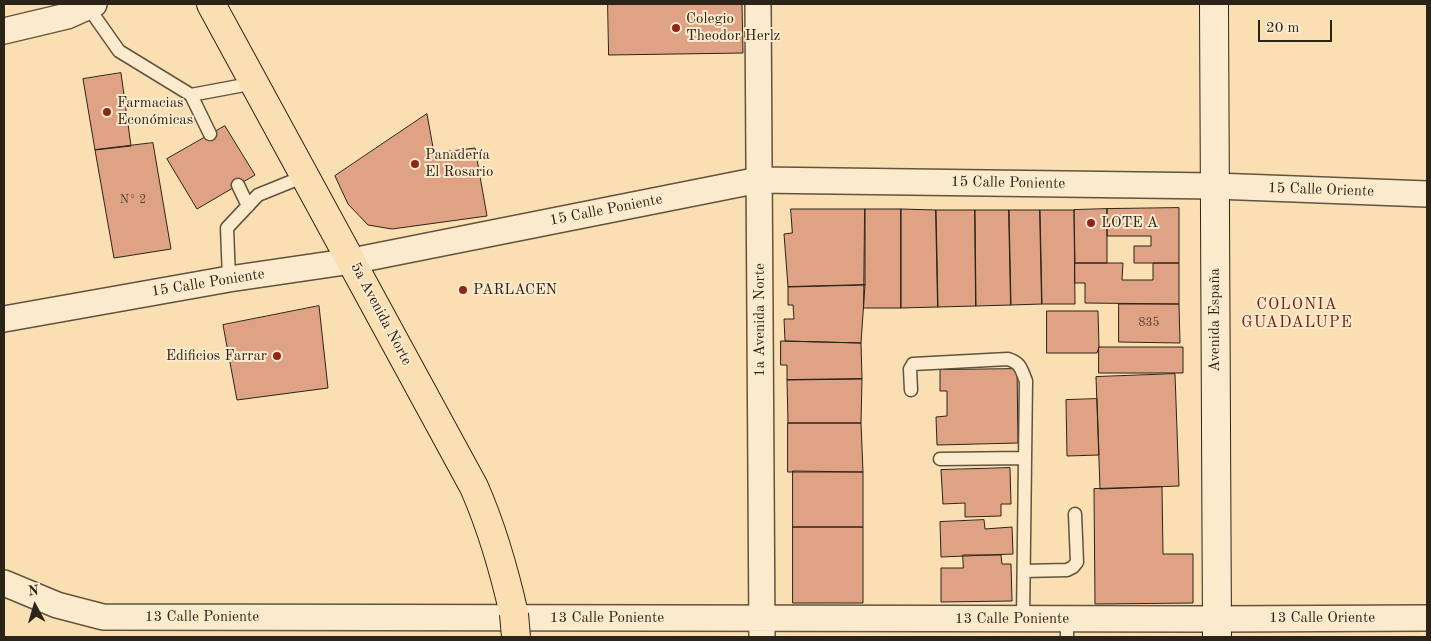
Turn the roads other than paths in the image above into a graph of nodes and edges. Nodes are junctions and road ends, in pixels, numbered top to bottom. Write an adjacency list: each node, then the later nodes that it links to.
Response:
1 (211, 4): 6 (main road, 5a Avenida Norte)
2 (758, 4): 10 (street, 1a Avenida Norte)
3 (1214, 4): 12 (main road, Avenida España)
4 (91, 6): 5 (street); 7 (lane)
5 (4, 31)
6 (255, 83): 7 (lane); 9 (main road, 5a Avenida Norte)
7 (191, 95): 8 (lane)
8 (210, 134)
9 (306, 176): 14 (lane); 15 (main road, 5a Avenida Norte)
10 (759, 180): 12 (street, 15 Calle Poniente); 15 (street, 15 Calle Poniente); 26 (street, 1a Avenida Norte)
11 (238, 185): 14 (lane)
12 (1215, 186): 13 (street, 15 Calle Oriente); 28 (main road, Avenida España)
13 (1427, 194)
14 (248, 206): 16 (lane)
15 (352, 261): 16 (street, 15 Calle Poniente); 29 (main road, 5a Avenida Norte, bridge)
16 (229, 279): 17 (street, 15 Calle Poniente)
17 (4, 319)
18 (911, 390): 19 (lane)
19 (1025, 458): 20 (lane); 22 (lane)
20 (940, 459)
21 (1075, 514): 22 (lane)
22 (1024, 571): 25 (lane)
23 (4, 583): 26 (street, 13 Calle Poniente)
24 (1427, 618): 28 (street, 13 Calle Oriente)
25 (1023, 619): 26 (street, 13 Calle Poniente); 27 (street, 13 Calle Poniente)
26 (762, 628)
27 (1067, 628): 28 (street, 13 Calle Poniente)
28 (1217, 628)
29 (516, 637)

